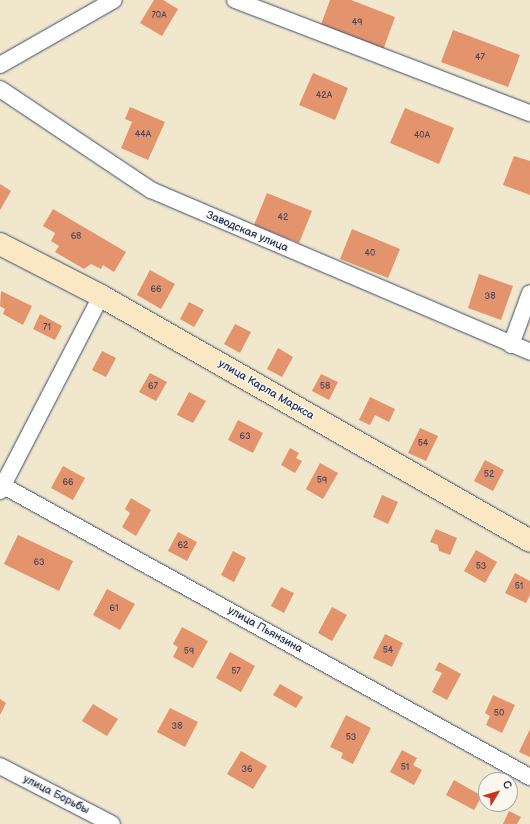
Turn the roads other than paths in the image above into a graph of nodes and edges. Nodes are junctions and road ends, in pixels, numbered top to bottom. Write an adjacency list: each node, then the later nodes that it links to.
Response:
1 (114, 0): 3 (street)
2 (235, 0): 5 (street)
3 (0, 65)
4 (0, 89): 9 (street, Заводская улица)
5 (530, 113)
6 (0, 244): 8 (street, улица Карла Маркса)
7 (530, 293): 9 (street)
8 (101, 296): 11 (street); 12 (street, улица Карла Маркса)
9 (511, 345): 10 (street, Заводская улица)
10 (530, 352)
11 (1, 487): 14 (street, улица Пьянзина)
12 (530, 541)
13 (0, 766): 15 (street, улица Борьбы)
14 (530, 777)
15 (112, 824)

